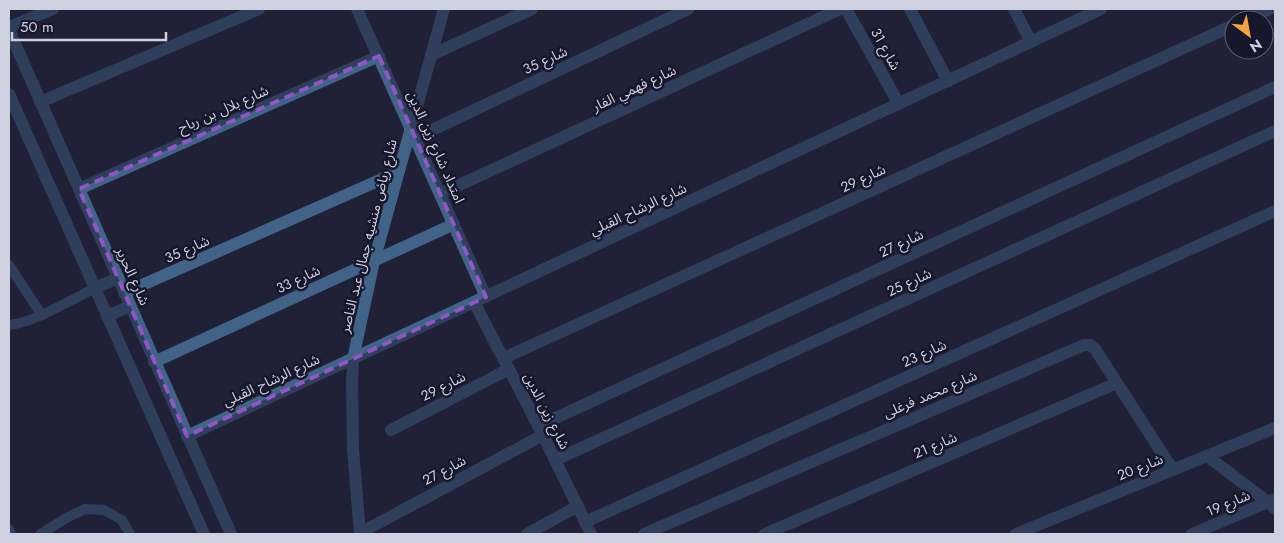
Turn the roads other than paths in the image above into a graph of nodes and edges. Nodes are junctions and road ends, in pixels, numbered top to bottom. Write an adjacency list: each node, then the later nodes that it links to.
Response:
1 (53, 9): 12 (street)
2 (259, 9): 20 (street)
3 (358, 9): 16 (street, امتداد شارع زين الدين)
4 (444, 9): 15 (street, شارع رياض منشيه جمال عبد الناصر)
5 (532, 9): 15 (street)
6 (688, 9): 22 (street, شارع 35)
7 (840, 9): 26 (street, شارع فهمي الفار)
8 (846, 9): 21 (street, شارع 31)
9 (910, 9): 17 (street)
10 (1014, 9): 14 (street)
11 (1101, 9): 14 (street, شارع الرشاح القبلي)
12 (9, 29): 20 (street, شارع الحرير)
13 (1224, 30): 42 (street, شارع 29)
14 (1031, 42): 17 (street, شارع الرشاح القبلي)
15 (431, 55): 22 (street, شارع رياض منشيه جمال عبد الناصر)
16 (378, 56): 22 (street, امتداد شارع زين الدين); 25 (street, شارع بلال بن رباح)
17 (948, 81): 21 (street, شارع الرشاح القبلي)
18 (1275, 87): 46 (street, شارع 27)
19 (9, 94): 32 (street)
20 (40, 102): 25 (street, شارع الحرير)
21 (899, 104): 34 (street, شارع الرشاح القبلي)
22 (413, 132): 24 (street, شارع رياض منشيه جمال عبد الناصر); 26 (street, امتداد شارع زين الدين)
23 (1275, 132): 49 (street, شارع 25)
24 (398, 172): 29 (street, شارع رياض منشيه جمال عبد الناصر); 33 (street, شارع 35)
25 (79, 189): 31 (street, شارع الحرير)
26 (440, 194): 28 (street, امتداد شارع زين الدين)
27 (1275, 211): 53 (street, شارع 23)
28 (454, 224): 29 (street, شارع 33); 34 (street, امتداد شارع زين الدين)
29 (374, 261): 40 (street, شارع رياض منشيه جمال عبد الناصر); 41 (street, شارع 33)
30 (9, 265): 37 (lane)
31 (118, 278): 32 (street); 33 (street, شارع الحرير)
32 (95, 288): 37 (lane); 38 (street)
33 (124, 293): 36 (street, شارع الحرير)
34 (486, 297): 35 (street, شارع الرشاح القبلي)
35 (474, 302): 40 (street, شارع الرشاح القبلي); 42 (street, شارع زين الدين)
36 (130, 306): 38 (street); 41 (street, شارع الحرير)
37 (41, 314): 39 (lane)
38 (107, 316): 59 (street)
39 (9, 325)
40 (353, 359): 47 (street, شارع الرشاح القبلي); 55 (street, شارع رياض منشيه جمال عبد الناصر)
41 (154, 362): 47 (street, شارع الحرير)
42 (506, 364): 45 (street, شارع 29); 46 (street, شارع زين الدين)
43 (1117, 383): 50 (street, شارع محمد فرغلى); 63 (street, شارع محمد فرغلى); 64 (street, شارع 21)
44 (1275, 428): 48 (street, شارع 20)
45 (390, 430)
46 (541, 431): 49 (street, شارع زين الدين); 55 (street, شارع 27)
47 (187, 436): 60 (street, شارع الحرير)
48 (1207, 456): 50 (street, شارع 20); 51 (street)
49 (555, 460): 52 (street, شارع زين الدين)
50 (1173, 470): 65 (street, شارع 20)
51 (1273, 503): 66 (street, شارع 19)
52 (578, 506): 53 (street, شارع زين الدين); 61 (street)
53 (585, 522): 62 (street, شارع زين الدين)
54 (9, 529): 56 (lane)
55 (360, 533)
56 (11, 534)
57 (42, 534): 58 (lane)
58 (130, 534)
59 (204, 534)
60 (231, 534)
61 (527, 534)
62 (591, 534)
63 (644, 534)
64 (765, 534)
65 (1016, 534)
66 (1192, 534)

